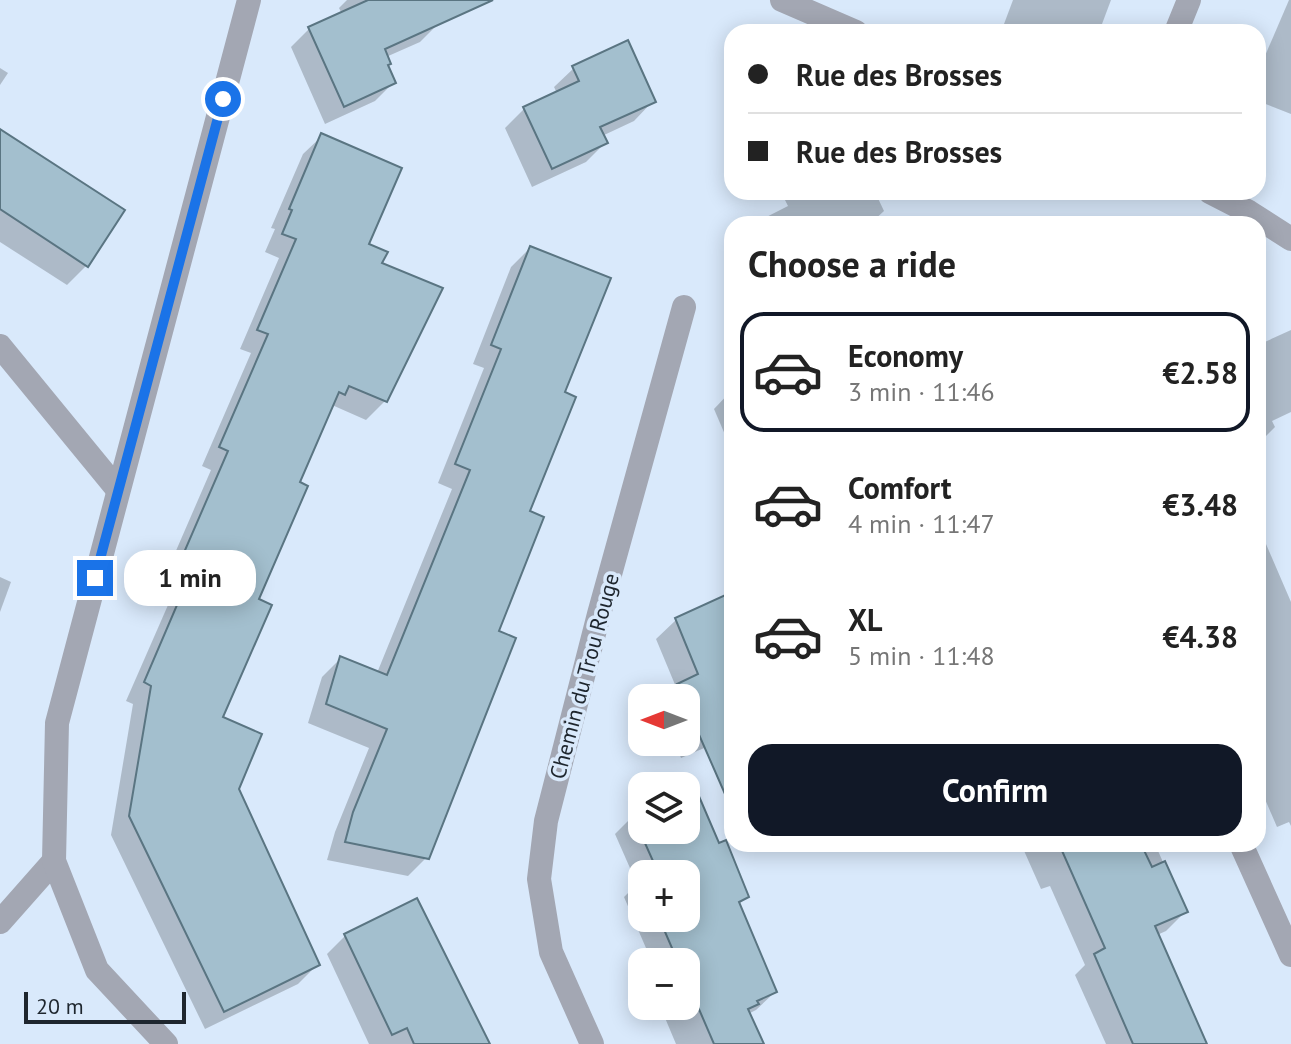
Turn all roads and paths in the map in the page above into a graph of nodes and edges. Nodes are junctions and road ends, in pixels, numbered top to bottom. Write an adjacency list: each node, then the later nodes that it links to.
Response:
1 (249, 0): 12 (street)
2 (782, 0): 4 (street)
3 (1189, 0): 5 (street)
4 (838, 24)
5 (1179, 24)
6 (1226, 200): 7 (street)
7 (1255, 216)
8 (1266, 223): 9 (street)
9 (1291, 239)
10 (684, 307): 18 (street, Chemin du Trou Rouge)
11 (0, 346): 12 (street)
12 (118, 490): 14 (street)
13 (1245, 852): 16 (street)
14 (54, 861): 15 (street); 17 (street)
15 (0, 922)
16 (1291, 955)
17 (166, 1044)
18 (592, 1044)

